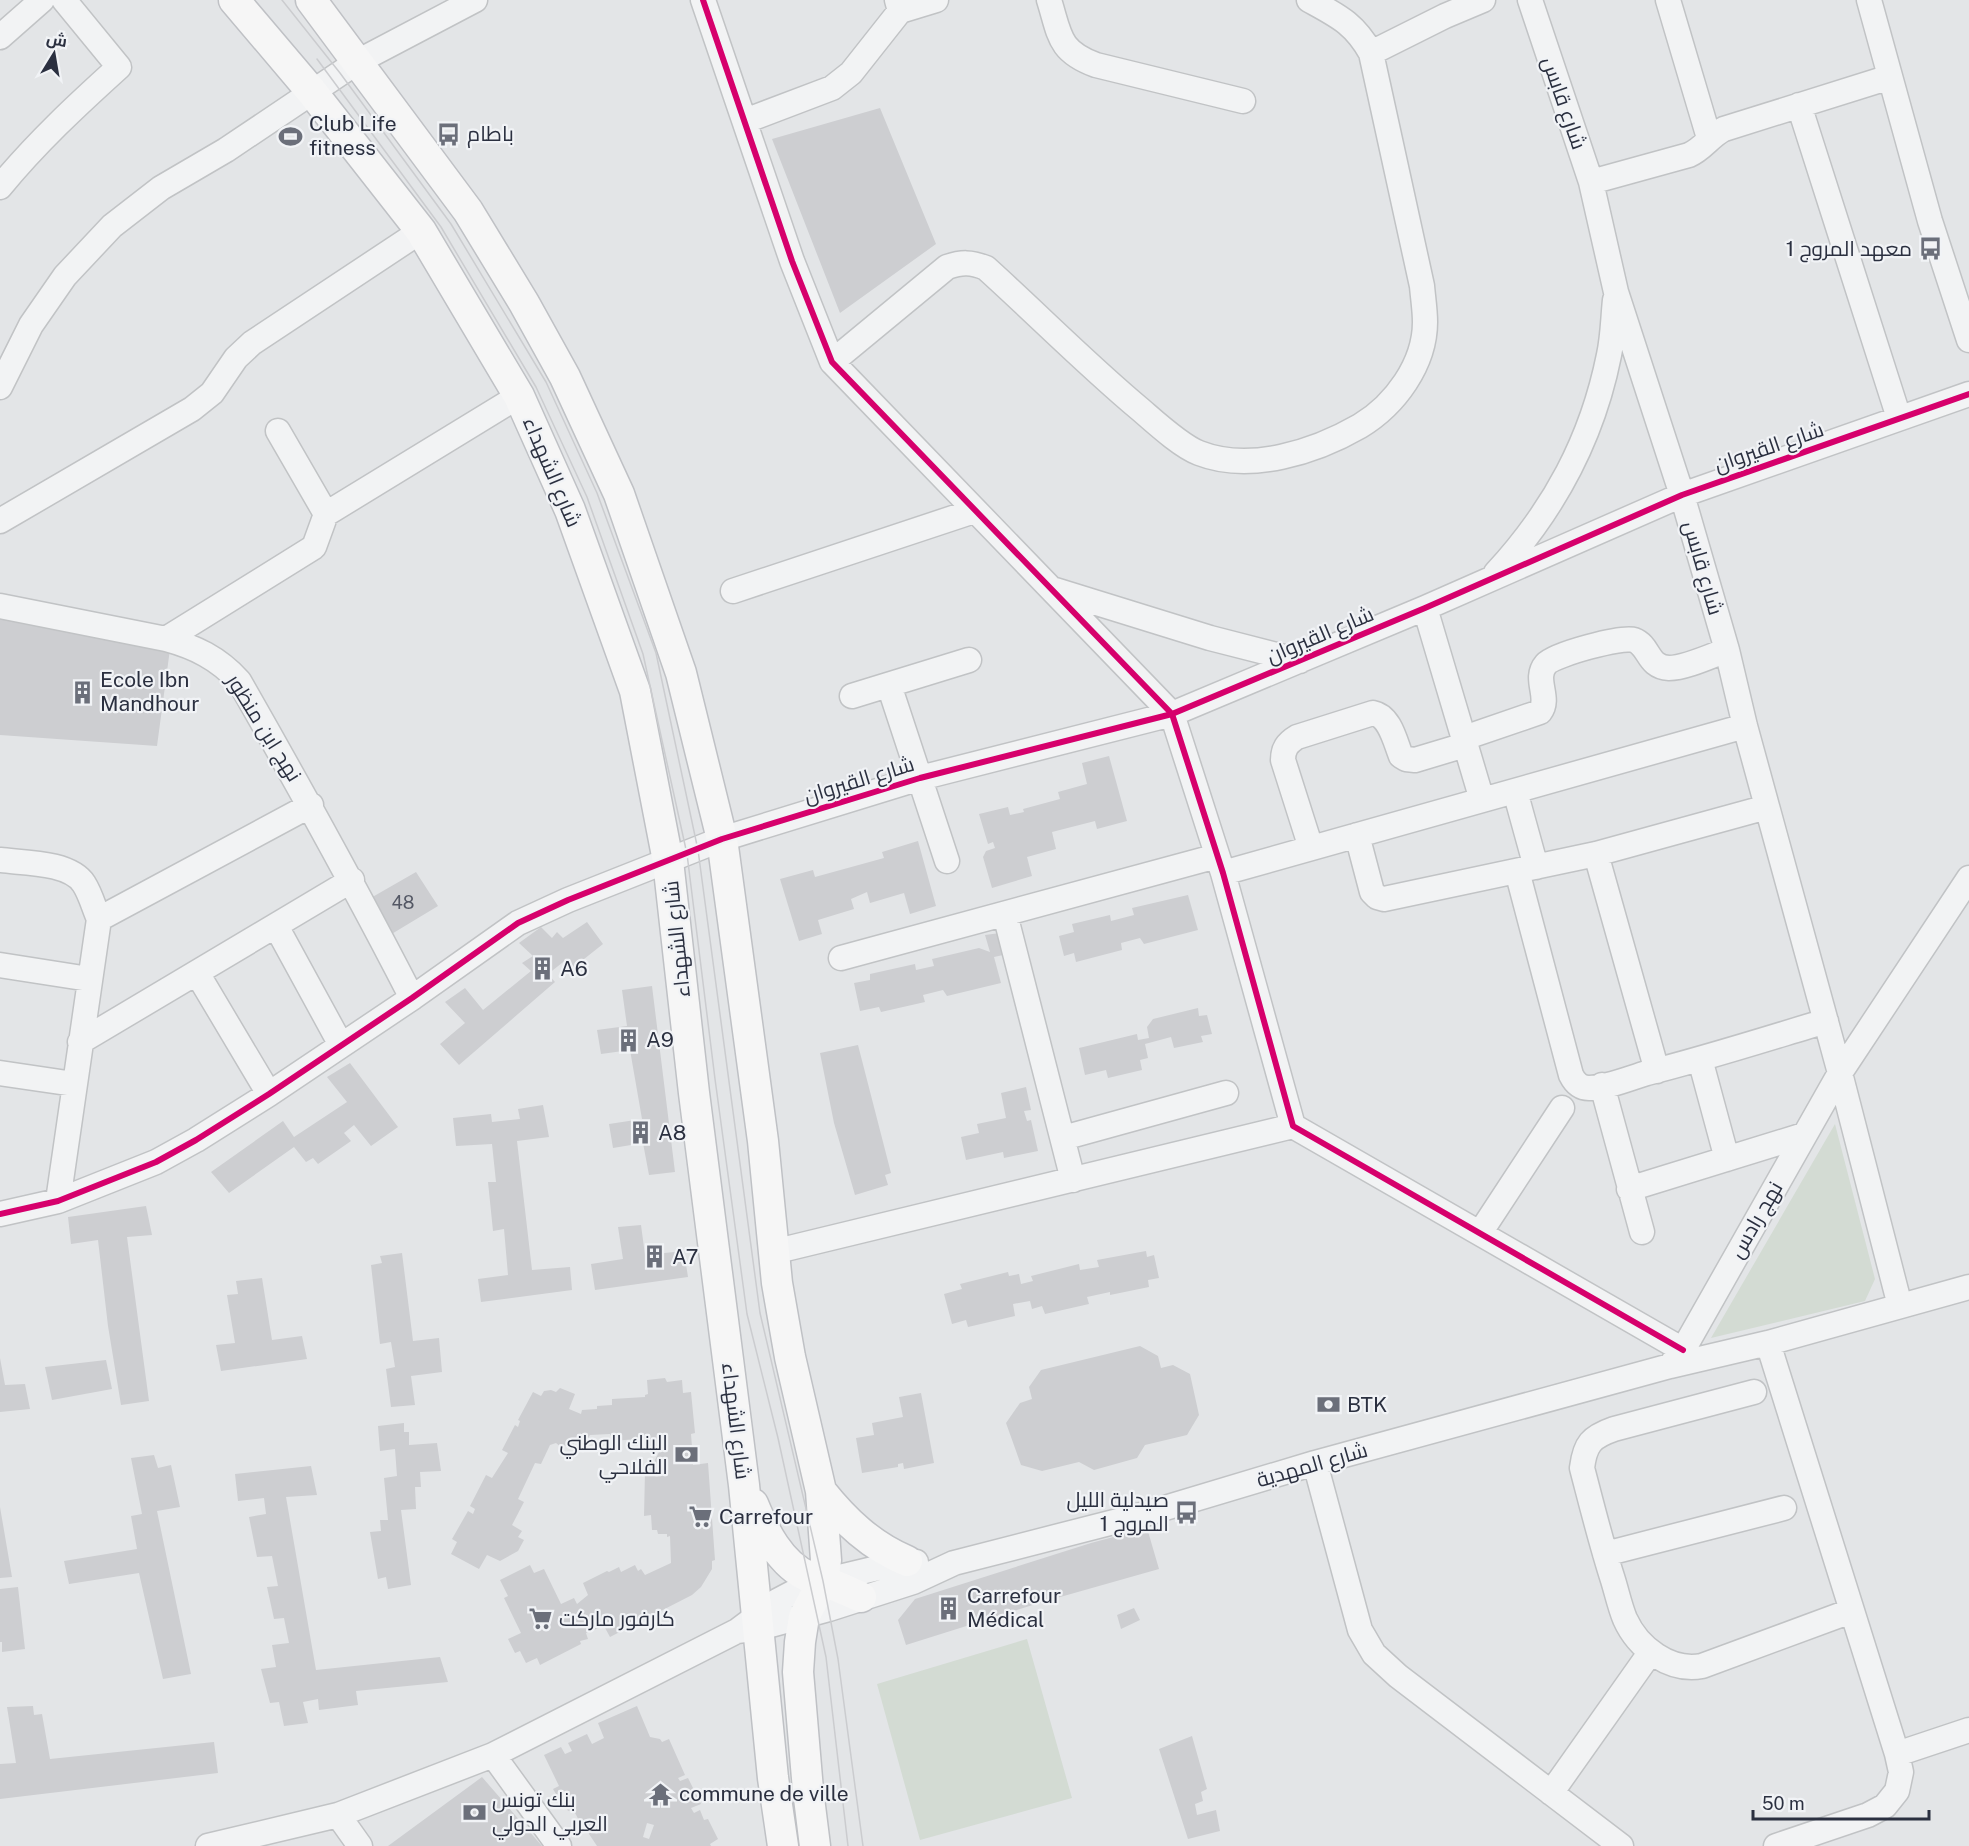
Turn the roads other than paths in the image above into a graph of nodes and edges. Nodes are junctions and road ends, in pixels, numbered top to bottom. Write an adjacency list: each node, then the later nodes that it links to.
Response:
1 (42, 0): 15 (street)
2 (64, 0): 25 (street)
3 (234, 0): 19 (main road, شارع الشهداء)
4 (311, 0): 17 (main road)
5 (475, 0): 17 (street)
6 (703, 0): 22 (street)
7 (936, 0): 14 (street)
8 (1048, 0): 20 (street)
9 (1310, 0): 16 (street)
10 (1483, 0): 16 (street)
11 (1530, 0): 24 (street, شارع قابس)
12 (1668, 0): 23 (street)
13 (1869, 0): 18 (street)
14 (899, 5): 22 (street)
15 (0, 37)
16 (1371, 53): 29 (street)
17 (357, 62): 19 (street); 59 (main road)
18 (1890, 77): 21 (street); 28 (street)
19 (312, 92): 26 (main road, شارع الشهداء); 30 (street)
20 (1244, 101)
21 (1799, 105): 23 (street); 33 (street)
22 (745, 121): 29 (street)
23 (1709, 138): 24 (street)
24 (1591, 182): 27 (street, شارع قابس)
25 (0, 187)
26 (421, 231): 32 (main road, شارع الشهداء); 38 (street)
27 (1616, 292): 35 (street, شارع قابس); 39 (street)
28 (1969, 340)
29 (832, 362): 36 (street)
30 (2, 376)
31 (1969, 394): 33 (street, شارع القيروان)
32 (519, 396): 37 (street); 63 (main road, شارع الشهداء)
33 (1899, 418): 35 (street, شارع القيروان)
34 (278, 431): 37 (street)
35 (1682, 495): 39 (street, شارع القيروان); 45 (street, شارع قابس)
36 (974, 511): 40 (street); 41 (street)
37 (326, 514): 44 (street)
38 (0, 521)
39 (1491, 579): 43 (street, شارع القيروان)
40 (1051, 589): 47 (street); 50 (street)
41 (733, 591)
42 (0, 606): 44 (street, نهج ابن منظور)
43 (1425, 608): 47 (street, شارع القيروان); 52 (street)
44 (166, 639): 56 (street, نهج ابن منظور)
45 (1727, 650): 51 (street, شارع قابس); 52 (street)
46 (969, 660): 48 (street)
47 (1300, 661): 50 (street, شارع القيروان)
48 (889, 685): 49 (street); 53 (street)
49 (852, 696)
50 (1172, 714): 53 (street, شارع القيروان); 65 (street)
51 (1745, 726): 54 (street); 57 (street, شارع قابس)
52 (1464, 742): 55 (street); 60 (street)
53 (920, 778): 59 (street, شارع القيروان); 64 (street)
54 (1515, 791): 55 (street); 66 (street)
55 (1482, 800): 58 (street)
56 (311, 806): 68 (street, نهج ابن منظور); 70 (street)
57 (1767, 807): 61 (street); 77 (street, شارع قابس)
58 (1357, 835): 60 (street); 66 (street)
59 (722, 839): 63 (street, شارع القيروان); 99 (main road)
60 (1311, 848): 65 (street)
61 (1596, 854): 66 (street); 81 (street)
62 (0, 860): 70 (street)
63 (668, 861): 76 (street, شارع القيروان); 106 (main road, شارع الشهداء)
64 (947, 861)
65 (1220, 865): 69 (street); 89 (street)
66 (1526, 869): 85 (street)
67 (1969, 878): 83 (street, نهج رادس)
68 (352, 880): 71 (street); 76 (street, نهج ابن منظور)
69 (1005, 914): 72 (street); 91 (street)
70 (99, 919): 75 (street)
71 (276, 926): 74 (street); 79 (street)
72 (841, 958)
73 (0, 965): 75 (street)
74 (197, 973): 78 (street); 86 (street)
75 (89, 979): 78 (street)
76 (412, 998): 79 (street, شارع القيروان)
77 (1826, 1021): 80 (street); 83 (street, شارع قابس)
78 (80, 1042): 84 (street)
79 (341, 1045): 86 (street, شارع القيروان)
80 (1700, 1059): 81 (street); 92 (street)
81 (1656, 1071): 85 (street)
82 (0, 1073): 84 (street)
83 (1840, 1073): 90 (street, نهج رادس); 101 (street, شارع قابس)
84 (74, 1084): 95 (street)
85 (1602, 1085): 94 (street)
86 (269, 1094): 95 (street, شارع القيروان)
87 (1226, 1094): 91 (street)
88 (1562, 1108): 98 (street)
89 (1293, 1126): 93 (street); 98 (street)
90 (1804, 1136): 92 (street); 103 (street, نهج رادس)
91 (1063, 1138): 93 (street)
92 (1727, 1160): 94 (street)
93 (1073, 1180): 99 (street)
94 (1629, 1189): 97 (street)
95 (58, 1201): 96 (street, شارع القيروان)
96 (0, 1214)
97 (1642, 1232)
98 (1480, 1233): 103 (street)
99 (773, 1252): 107 (main road)
100 (1969, 1287): 101 (street, شارع المهدية)
101 (1900, 1306): 102 (street, شارع المهدية)
102 (1768, 1343): 103 (street, شارع المهدية); 114 (street)
103 (1676, 1358): 105 (street, شارع المهدية)
104 (1754, 1392): 109 (street)
105 (1315, 1463): 111 (street, شارع المهدية); 121 (street)
106 (744, 1485): 112 (main road); 116 (main road, شارع الشهداء)
107 (820, 1491): 110 (main road); 112 (main road)
108 (1784, 1508): 109 (street)
109 (1605, 1554): 117 (street)
110 (907, 1561): 111 (street); 112 (street)
111 (954, 1563): 113 (street)
112 (823, 1581): 113 (main road); 115 (main road); 116 (street)
113 (861, 1597): 115 (street)
114 (1851, 1611): 117 (street); 119 (street)
115 (804, 1617): 116 (street); 127 (main road)
116 (751, 1624): 120 (street); 126 (main road, شارع الشهداء)
117 (1650, 1653): 121 (street)
118 (1969, 1730): 119 (street)
119 (1897, 1754): 129 (street)
120 (493, 1755): 122 (street); 125 (street)
121 (1551, 1793): 128 (street)
122 (338, 1815): 123 (street); 124 (street)
123 (208, 1846)
124 (360, 1846)
125 (559, 1846)
126 (783, 1846)
127 (815, 1846)
128 (1621, 1846)
129 (1776, 1846)

